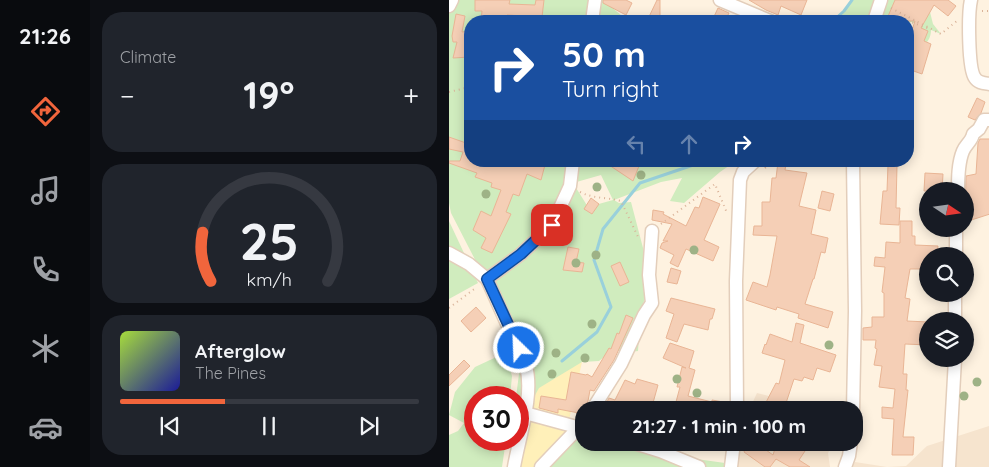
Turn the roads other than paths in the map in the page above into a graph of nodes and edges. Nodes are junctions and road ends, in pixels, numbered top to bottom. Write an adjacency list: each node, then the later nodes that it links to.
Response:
1 (452, 0): 4 (street)
2 (595, 0): 6 (street)
3 (720, 0): 7 (street)
4 (449, 6)
5 (970, 6): 8 (street)
6 (593, 15)
7 (756, 15)
8 (989, 84)
9 (989, 120): 13 (street)
10 (572, 167): 16 (street)
11 (754, 167): 20 (street)
12 (852, 167): 21 (street)
13 (958, 182)
14 (652, 231): 19 (street)
15 (449, 253): 16 (street)
16 (487, 279): 18 (street)
17 (955, 367): 34 (street)
18 (528, 386)
19 (598, 401)
20 (737, 401)
21 (853, 401)
22 (529, 414): 23 (street)
23 (575, 424)
24 (575, 434): 30 (street)
25 (517, 451): 29 (street)
26 (660, 451): 31 (street)
27 (733, 451): 32 (street)
28 (850, 451): 33 (street)
29 (514, 467)
30 (541, 467)
31 (699, 467)
32 (731, 467)
33 (845, 467)
34 (949, 467)

